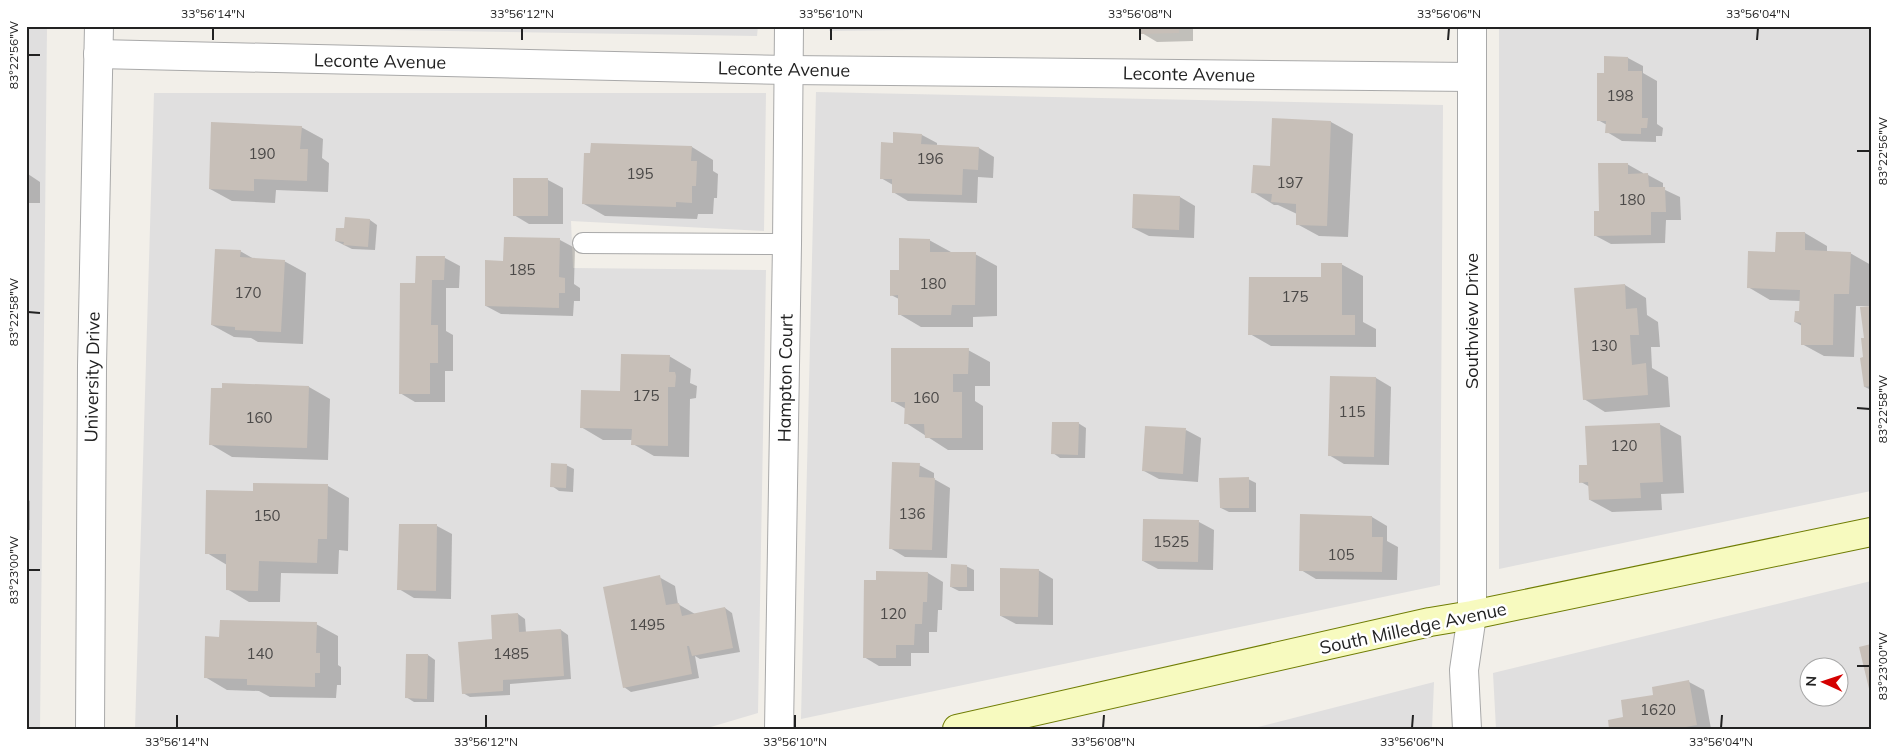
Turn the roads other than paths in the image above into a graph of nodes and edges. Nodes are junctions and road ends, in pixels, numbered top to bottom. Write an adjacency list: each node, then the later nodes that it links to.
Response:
1 (99, 26): 4 (street, University Drive)
2 (789, 26): 5 (street, Hampton Court)
3 (1472, 26): 6 (street, Southview Drive)
4 (98, 54): 5 (street, Leconte Avenue); 11 (street, University Drive)
5 (788, 70): 6 (street, Leconte Avenue); 8 (street, Hampton Court)
6 (1471, 77): 10 (street, Southview Drive)
7 (583, 243): 8 (lane)
8 (787, 244): 12 (street, Hampton Court)
9 (1871, 532): 10 (main road, South Milledge Avenue)
10 (1472, 615): 13 (main road, South Milledge Avenue); 14 (street, Southview Drive)
11 (90, 729)
12 (778, 729)
13 (957, 729)
14 (1467, 729)

